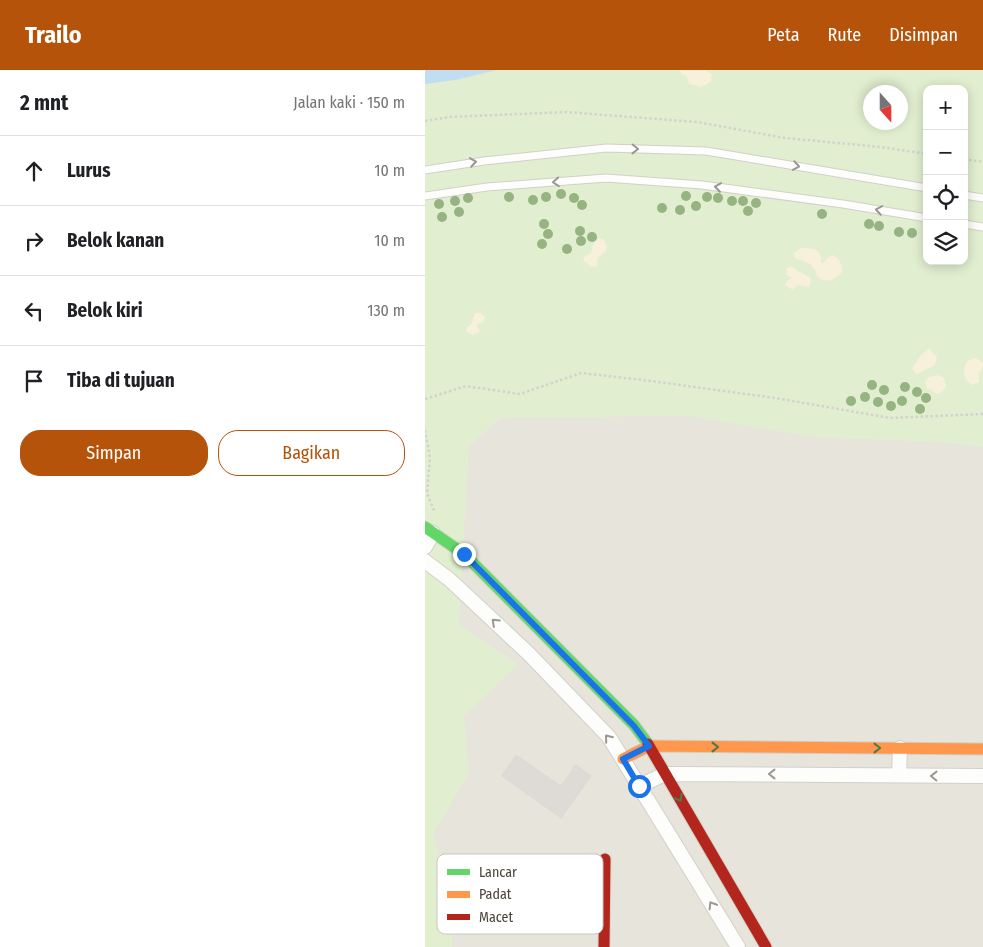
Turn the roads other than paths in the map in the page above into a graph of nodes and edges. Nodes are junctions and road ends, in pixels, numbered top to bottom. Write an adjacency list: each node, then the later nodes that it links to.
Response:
1 (425, 170): 2 (lane, one-way to 2)
2 (923, 187)
3 (968, 195): 5 (lane)
4 (425, 196): 6 (lane, one-way to 4)
5 (983, 198)
6 (923, 217)
7 (968, 225): 8 (lane)
8 (983, 227)
9 (429, 530): 10 (street); 12 (street)
10 (425, 547)
11 (425, 561): 15 (street, one-way to 11)
12 (649, 746): 13 (street, one-way to 13); 15 (street); 16 (street)
13 (900, 748): 14 (street); 17 (street)
14 (983, 749)
15 (623, 759): 19 (street)
16 (665, 774): 17 (street, one-way to 16); 19 (street); 21 (street, one-way to 21)
17 (899, 775): 18 (street, one-way to 17)
18 (983, 776)
19 (639, 786): 23 (street, one-way to 19)
20 (605, 859): 22 (street)
21 (761, 946)
22 (604, 947)
23 (738, 947)

